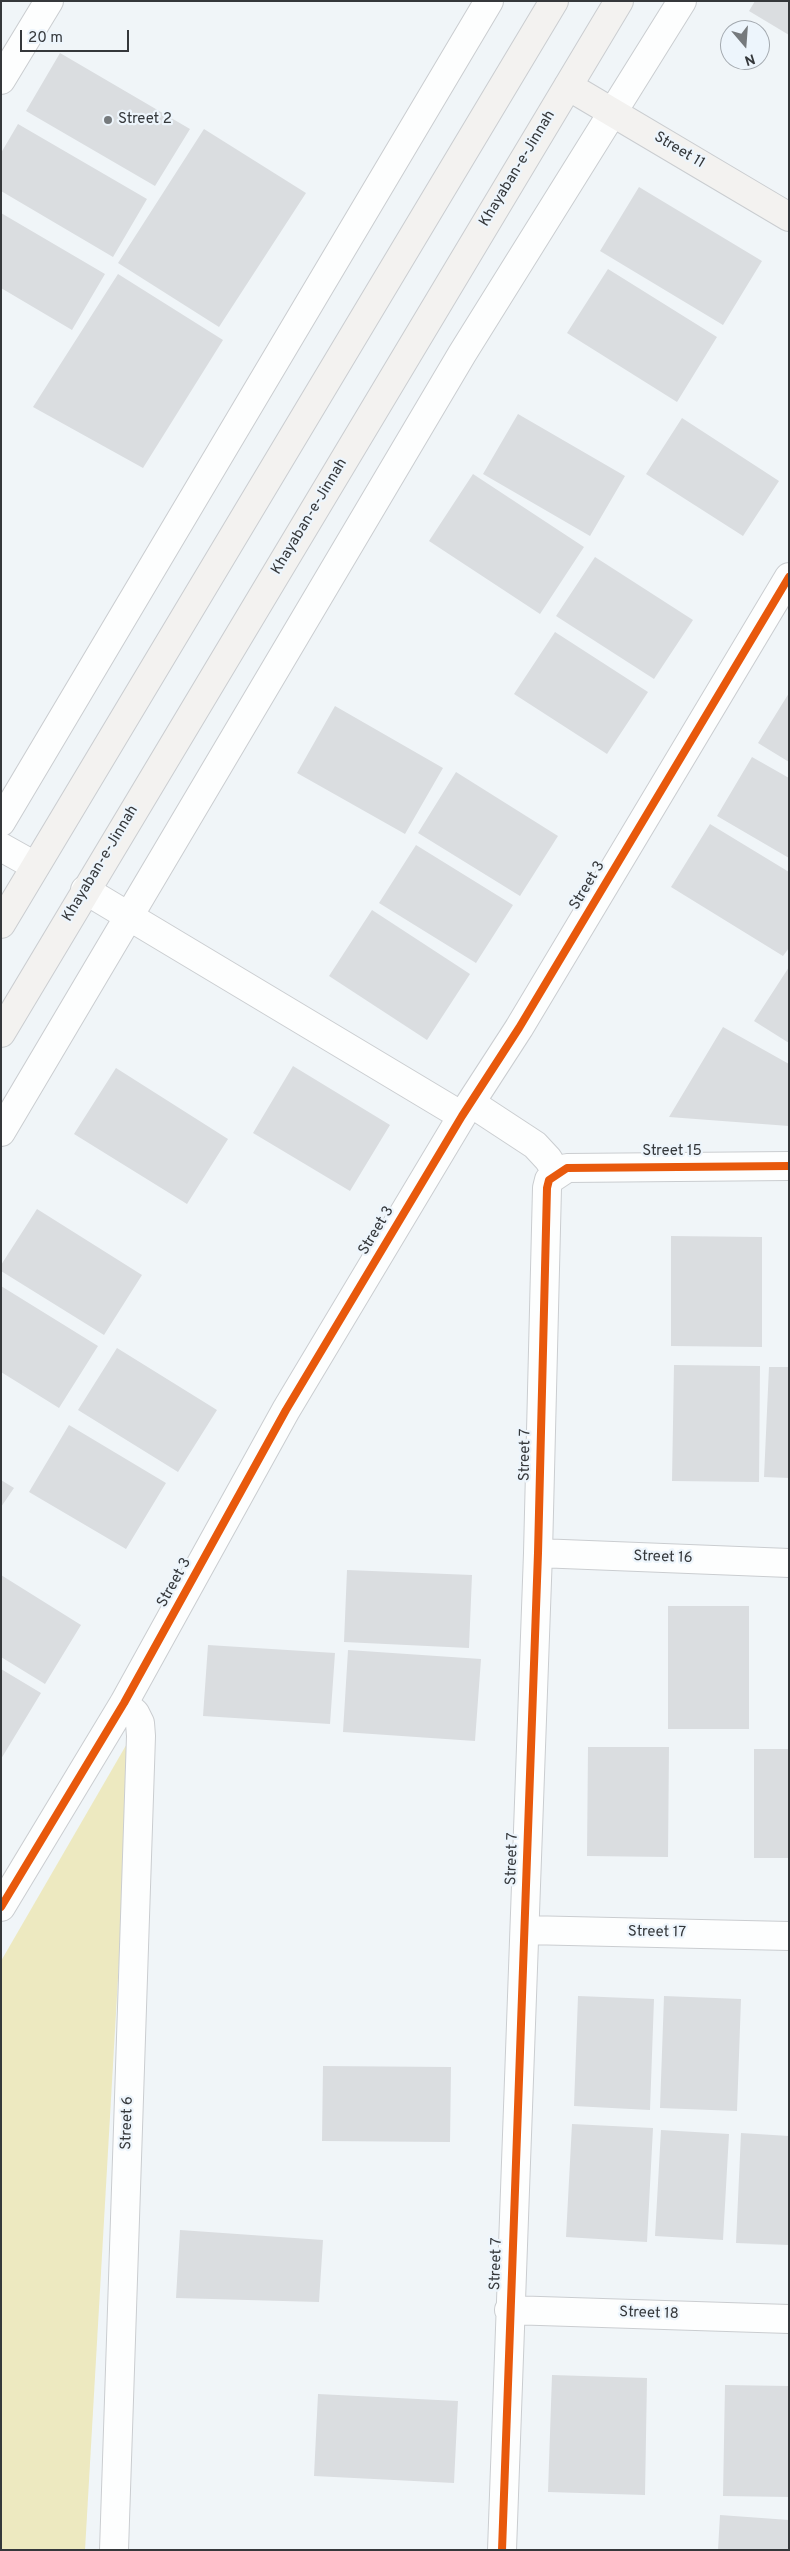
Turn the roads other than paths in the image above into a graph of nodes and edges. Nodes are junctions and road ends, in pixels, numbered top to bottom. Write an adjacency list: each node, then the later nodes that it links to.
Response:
1 (49, 1): 6 (street)
2 (489, 1): 11 (street)
3 (554, 1): 13 (main road)
4 (619, 1): 7 (main road, Khayaban-e-Jinnah)
5 (682, 1): 8 (street)
6 (1, 80)
7 (568, 86): 8 (main road, Street 11); 14 (main road, Khayaban-e-Jinnah)
8 (613, 112): 9 (main road, Street 11); 15 (street)
9 (789, 217)
10 (789, 577): 18 (street, Street 3)
11 (1, 822)
12 (1, 847): 13 (street)
13 (35, 866): 16 (main road)
14 (85, 890): 15 (street); 17 (main road, Khayaban-e-Jinnah)
15 (129, 917): 18 (street); 19 (street)
16 (1, 924)
17 (1, 1033)
18 (467, 1110): 21 (street); 24 (street, Street 3)
19 (1, 1132)
20 (789, 1166): 21 (street, Street 15)
21 (556, 1173): 22 (street, Street 7)
22 (538, 1553): 23 (street, Street 16); 26 (street, Street 7)
23 (789, 1563)
24 (124, 1703): 25 (street, Street 3); 30 (street, Street 6)
25 (1, 1907)
26 (525, 1930): 27 (street, Street 17); 28 (street, Street 7)
27 (789, 1936)
28 (509, 2310): 29 (street, Street 18); 31 (street, Street 7)
29 (789, 2319)
30 (114, 2550)
31 (502, 2550)

